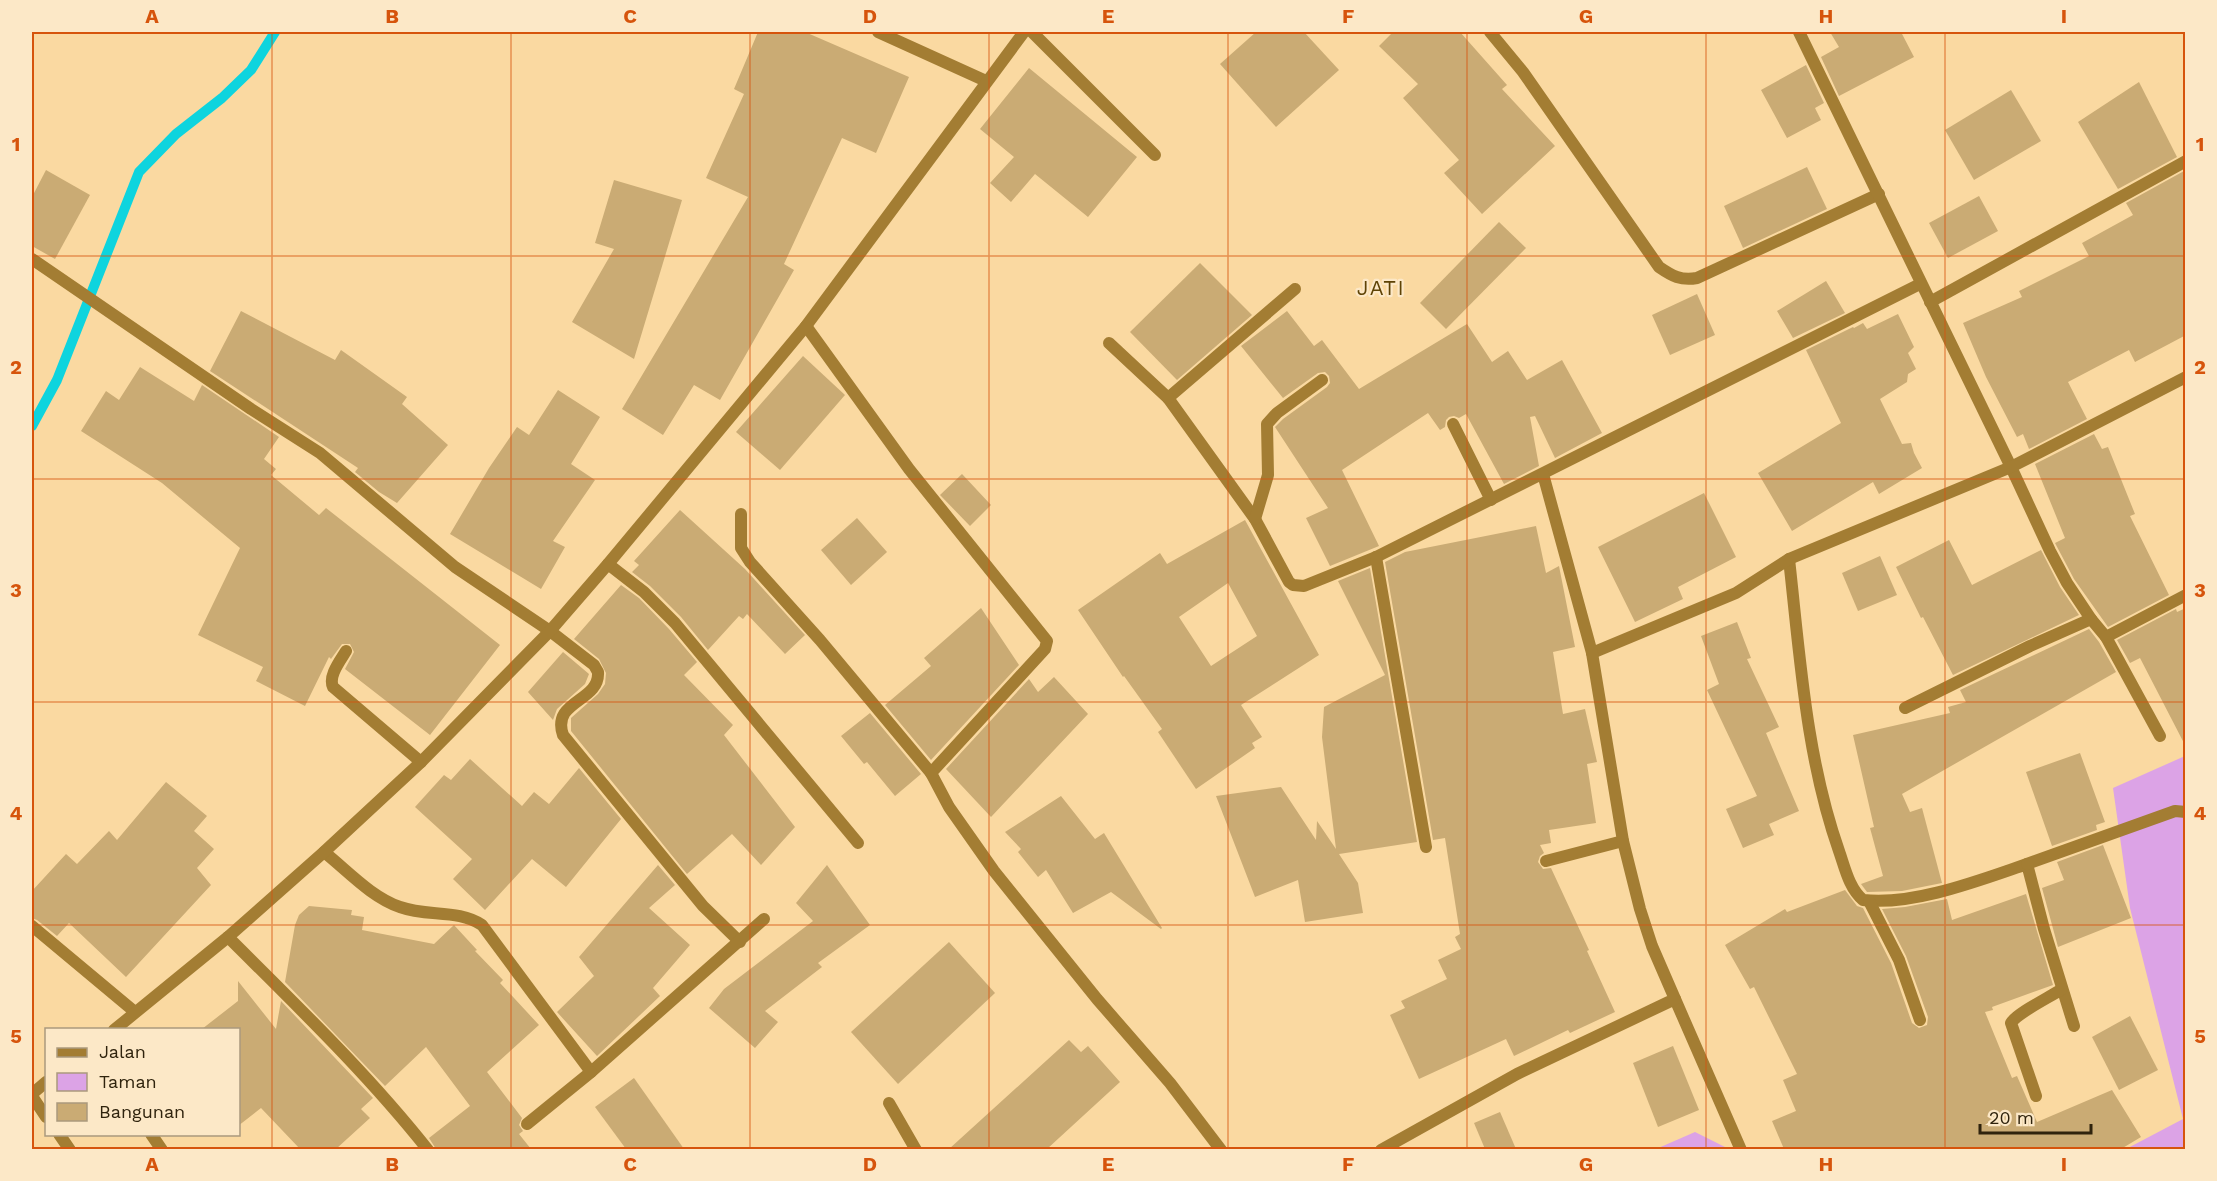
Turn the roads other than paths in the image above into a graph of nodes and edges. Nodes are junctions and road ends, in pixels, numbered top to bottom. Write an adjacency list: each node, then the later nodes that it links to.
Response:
1 (878, 32): 6 (street)
2 (1024, 32): 6 (street)
3 (1032, 32): 7 (street)
4 (1490, 32): 9 (street)
5 (1798, 32): 9 (street)
6 (986, 81): 14 (street)
7 (1155, 155)
8 (2186, 161): 13 (street)
9 (1879, 194): 11 (street)
10 (32, 259): 30 (street)
11 (1920, 284): 13 (street); 21 (street)
12 (1295, 289): 18 (street)
13 (1930, 302): 20 (street)
14 (806, 326): 27 (street); 37 (street)
15 (1109, 343): 18 (street)
16 (2186, 377): 20 (street)
17 (1322, 380): 24 (street)
18 (1168, 398): 24 (street)
19 (1453, 424): 22 (street)
20 (2011, 467): 26 (street); 29 (street)
21 (1543, 474): 22 (street); 33 (street)
22 (1491, 500): 25 (street)
23 (741, 514): 37 (street)
24 (1255, 519): 25 (street)
25 (1376, 557): 41 (street)
26 (1789, 559): 33 (street); 45 (street)
27 (608, 564): 30 (street); 40 (street)
28 (2186, 595): 31 (street)
29 (2091, 619): 31 (street); 34 (street)
30 (550, 631): 36 (street); 49 (street)
31 (2106, 637): 35 (street)
32 (346, 651): 36 (street)
33 (1592, 653): 39 (street)
34 (1905, 708)
35 (2160, 736)
36 (421, 762): 42 (street)
37 (930, 773): 70 (street)
38 (2186, 812): 44 (street)
39 (1623, 841): 43 (street); 51 (street)
40 (858, 843)
41 (1426, 847)
42 (324, 852): 48 (street); 56 (street)
43 (1546, 861)
44 (2026, 864): 45 (street); 50 (street)
45 (1869, 900): 53 (street)
46 (764, 919): 49 (street)
47 (32, 926): 52 (street)
48 (228, 937): 52 (street); 68 (street)
49 (740, 942): 56 (street)
50 (2062, 989): 54 (street); 59 (street)
51 (1675, 999): 65 (street); 72 (street)
52 (135, 1012): 55 (street)
53 (1920, 1020)
54 (2074, 1026)
55 (115, 1028)
56 (591, 1072): 62 (street)
57 (45, 1083): 58 (street)
58 (32, 1095): 61 (street)
59 (2037, 1096)
60 (889, 1103): 69 (street)
61 (45, 1115)
62 (527, 1124)
63 (60, 1136): 66 (street)
64 (152, 1136): 67 (street)
65 (1399, 1145): 71 (street)
66 (70, 1149)
67 (162, 1149)
68 (428, 1149)
69 (916, 1149)
70 (1221, 1149)
71 (1381, 1149)
72 (1741, 1149)

